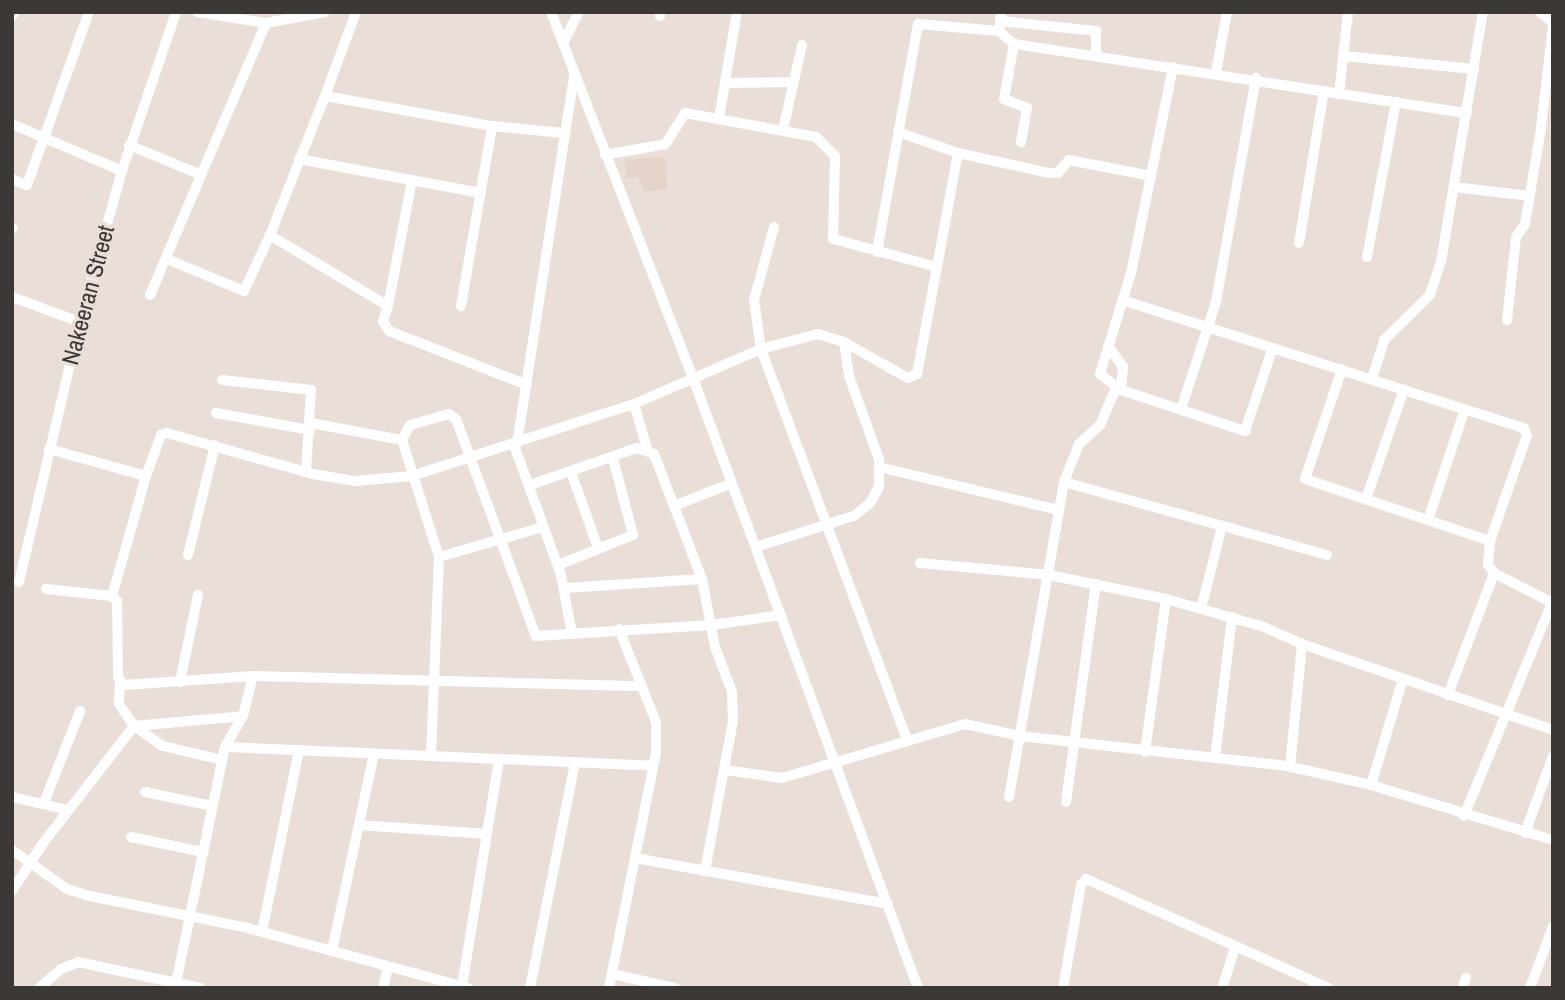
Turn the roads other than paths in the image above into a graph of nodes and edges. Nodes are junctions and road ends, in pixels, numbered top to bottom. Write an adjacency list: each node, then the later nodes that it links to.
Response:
1 (89, 12): 43 (street)
2 (176, 12): 45 (street, Nakeeran Street)
3 (197, 12): 15 (street)
4 (325, 12): 15 (street)
5 (356, 12): 32 (street)
6 (551, 12): 18 (street)
7 (579, 12): 18 (street)
8 (737, 12): 29 (street)
9 (918, 12): 16 (street)
10 (1227, 12): 25 (street)
11 (1348, 12): 22 (street)
12 (1483, 12): 24 (street)
13 (1540, 12): 17 (street)
14 (1000, 21): 16 (street); 19 (street); 21 (street)
15 (266, 23): 50 (street)
16 (918, 24): 41 (street)
17 (1553, 24): 38 (street)
18 (563, 43): 26 (street)
19 (1014, 44): 21 (street); 44 (street)
20 (802, 45): 28 (street)
21 (1096, 56): 23 (street)
22 (1344, 56): 24 (street); 31 (street)
23 (1173, 67): 25 (street); 51 (street)
24 (1474, 69): 34 (street)
25 (1216, 72): 27 (street)
26 (574, 74): 42 (street); 47 (street)
27 (1256, 78): 30 (street); 71 (street)
28 (794, 82): 29 (street); 40 (street)
29 (727, 83): 35 (street)
30 (1324, 91): 31 (street); 59 (street)
31 (1339, 94): 33 (street)
32 (325, 96): 37 (street); 48 (street)
33 (1396, 102): 34 (street); 61 (street)
34 (1467, 113): 54 (street)
35 (719, 118): 40 (street); 47 (street)
36 (12, 124): 43 (street)
37 (492, 126): 42 (street); 55 (street)
38 (1541, 128): 39 (street); 56 (street)
39 (1553, 129)
40 (783, 130): 60 (street)
41 (898, 132): 46 (street); 60 (street)
42 (563, 133): 80 (street)
43 (44, 138): 49 (street); 52 (street)
44 (1021, 142)
45 (129, 145): 49 (street, Nakeeran Street); 50 (street)
46 (958, 153): 51 (street); 63 (street)
47 (605, 155): 77 (street)
48 (299, 159): 53 (street); 58 (street)
49 (122, 171): 70 (street, Nakeeran Street)
50 (199, 174): 62 (street)
51 (1151, 176): 66 (street)
52 (12, 179)
53 (412, 180): 55 (street); 67 (street)
54 (1454, 187): 56 (street); 78 (street)
55 (481, 193): 68 (street)
56 (1529, 196): 69 (street)
57 (774, 227): 74 (street)
58 (270, 234): 62 (street); 67 (street)
59 (1299, 243)
60 (877, 252): 63 (street)
61 (1367, 257)
62 (167, 259): 64 (street)
63 (937, 267): 72 (street)
64 (150, 295)
65 (12, 297): 70 (street)
66 (1122, 300): 71 (street); 73 (street)
67 (388, 306): 80 (street)
68 (461, 306)
69 (1507, 320)
70 (80, 322): 92 (street, Nakeeran Street)
71 (1207, 328): 75 (street); 84 (street)
72 (844, 342): 74 (street); 95 (street)
73 (1108, 346): 81 (street); 81 (street)
74 (761, 349): 77 (street); 107 (street)
75 (1272, 350): 76 (street); 84 (street)
76 (1342, 369): 78 (street); 103 (street)
77 (693, 377): 83 (street); 101 (street)
78 (1372, 378): 82 (street)
79 (222, 380): 87 (street)
80 (527, 385): 89 (street)
81 (1118, 389): 84 (street); 100 (street)
82 (1404, 389): 85 (street); 103 (street)
83 (634, 404): 89 (street); 91 (street)
84 (1181, 409)
85 (1465, 409): 106 (street); 110 (street)
86 (216, 413): 87 (street)
87 (311, 426): 88 (street); 96 (street)
88 (402, 440): 93 (street); 99 (street)
89 (516, 444): 93 (street); 102 (street)
90 (215, 445): 96 (street); 98 (street); 114 (street)
91 (646, 448): 94 (street); 104 (street)
92 (49, 449): 98 (street); 122 (street, Nakeeran Street)
93 (468, 458): 99 (street); 111 (street)
94 (613, 458): 97 (street); 113 (street)
95 (879, 467): 105 (street); 107 (street)
96 (306, 472): 99 (street)
97 (571, 472): 102 (street); 113 (street)
98 (146, 476): 127 (street)
99 (412, 476): 116 (street)
100 (1064, 482): 105 (street); 108 (street)
101 (732, 483): 104 (street); 112 (street)
102 (530, 485): 109 (street)
103 (1366, 499): 106 (street)
104 (674, 506): 121 (street)
105 (1058, 510): 120 (street)
106 (1428, 520): 110 (street)
107 (829, 525): 112 (street); 150 (street)
108 (1222, 526): 115 (street); 130 (street)
109 (543, 527): 111 (street); 118 (street)
110 (1490, 541): 119 (street)
111 (501, 542): 116 (street); 135 (street)
112 (756, 547): 131 (street)
113 (598, 548): 118 (street)
114 (188, 555)
115 (1327, 555)
116 (439, 557): 141 (street)
117 (920, 563): 120 (street)
118 (558, 565): 125 (street)
119 (1494, 573): 129 (street); 143 (street)
120 (1049, 575): 123 (street); 149 (street)
121 (702, 579): 125 (street); 133 (street)
122 (19, 582)
123 (1096, 584): 128 (street); 151 (street)
124 (46, 589): 127 (street)
125 (565, 589): 135 (street)
126 (198, 595): 140 (street)
127 (112, 596): 139 (street)
128 (1166, 599): 130 (street); 154 (street)
129 (1553, 603): 146 (street)
130 (1202, 609): 132 (street)
131 (781, 615): 133 (street); 161 (street)
132 (1232, 617): 136 (street); 158 (street)
133 (712, 625): 134 (street); 165 (street)
134 (618, 629): 135 (street); 142 (street)
135 (572, 634)
136 (1302, 645): 138 (street); 164 (street)
137 (253, 676): 140 (street); 141 (street); 145 (street)
138 (1404, 679): 143 (street); 166 (street)
139 (120, 682): 140 (street); 147 (street)
140 (180, 682)
141 (434, 682): 142 (street); 156 (street)
142 (640, 685): 163 (street)
143 (1448, 695): 146 (street)
144 (80, 711): 171 (street)
145 (243, 716): 147 (street); 152 (street)
146 (1507, 716): 148 (street); 174 (street)
147 (134, 726): 160 (street); 173 (street)
148 (1553, 730)
149 (1020, 736): 150 (street); 151 (street); 169 (street)
150 (907, 739): 161 (street)
151 (1075, 742): 154 (street); 170 (street)
152 (225, 747): 153 (street); 160 (street)
153 (299, 750): 155 (street); 189 (street)
154 (1145, 752): 158 (street)
155 (374, 754): 156 (street); 175 (street)
156 (431, 756): 159 (street)
157 (1553, 756): 176 (street)
158 (1215, 758): 164 (street)
159 (499, 759): 162 (street); 177 (street)
160 (222, 760): 172 (street)
161 (835, 761): 165 (street); 186 (street)
162 (575, 762): 163 (street); 200 (street)
163 (653, 766): 182 (street)
164 (1290, 767): 166 (street)
165 (725, 770): 184 (street)
166 (1371, 785): 174 (street)
167 (145, 792): 172 (street)
168 (12, 797): 171 (street)
169 (1009, 797)
170 (1066, 802)
171 (44, 803): 173 (street)
172 (212, 806): 181 (street)
173 (68, 810): 183 (street)
174 (1464, 816): 176 (street)
175 (359, 825): 177 (street); 191 (street)
176 (1525, 833): 179 (street)
177 (487, 834): 196 (street)
178 (131, 837): 181 (street)
179 (1553, 840)
180 (12, 850): 183 (street)
181 (203, 852): 187 (street)
182 (635, 858): 184 (street); 193 (street)
183 (32, 864): 185 (street); 187 (street)
184 (705, 871): 186 (street)
185 (12, 891)
186 (888, 904): 203 (street)
187 (191, 915): 189 (street); 195 (street)
188 (1553, 926): 207 (street)
189 (262, 932): 191 (street)
190 (1235, 948): 194 (street); 204 (street); 205 (street)
191 (332, 951): 192 (street)
192 (388, 967): 196 (street); 199 (street)
193 (611, 974): 201 (street); 202 (street)
194 (1303, 982): 206 (street)
195 (176, 985): 197 (street); 198 (street)
196 (465, 987)
197 (39, 988)
198 (200, 988)
199 (383, 988)
200 (530, 988)
201 (609, 988)
202 (675, 988)
203 (918, 988)
204 (1063, 988)
205 (1222, 988)
206 (1329, 988)
207 (1530, 988)

